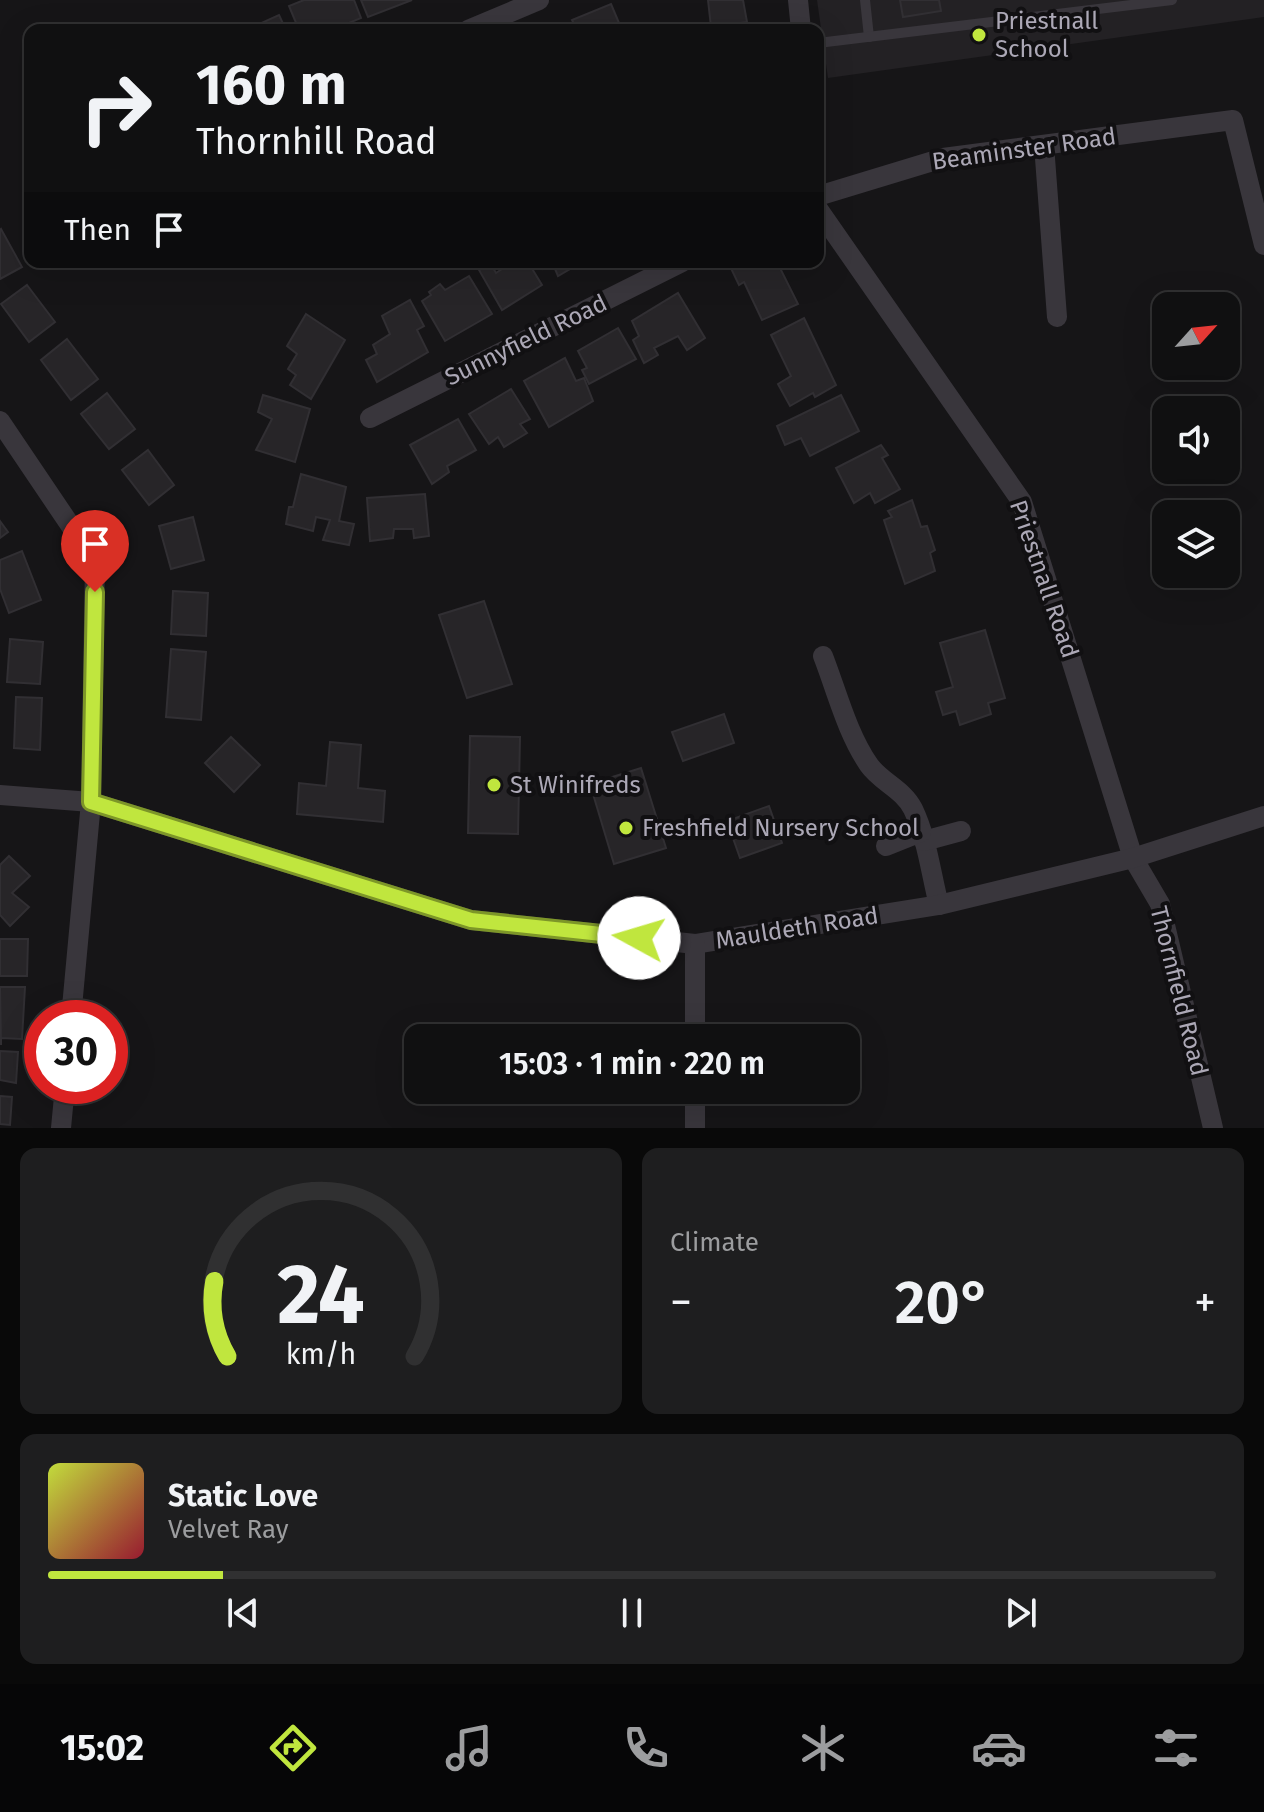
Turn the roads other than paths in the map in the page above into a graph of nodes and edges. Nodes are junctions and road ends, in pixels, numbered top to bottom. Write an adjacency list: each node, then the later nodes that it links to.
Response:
1 (539, 0): 5 (street)
2 (798, 0): 6 (street)
3 (865, 0): 7 (lane)
4 (1172, 0): 7 (lane)
5 (482, 24)
6 (800, 24)
7 (869, 37): 8 (lane)
8 (824, 42)
9 (1044, 145): 10 (street, Beaminster Road); 12 (street, Beaminster Road); 14 (street)
10 (824, 194)
11 (824, 218): 24 (street, Priestnall Road)
12 (1264, 245)
13 (670, 268): 15 (street, Sunnyfield Road)
14 (1057, 317)
15 (370, 418)
16 (0, 421): 19 (street)
17 (823, 656): 22 (street)
18 (0, 795): 19 (street, Mauldeth Road)
19 (91, 802): 26 (street, Mauldeth Road); 27 (street)
20 (1264, 816): 24 (street, Mauldeth Road)
21 (961, 831): 22 (street)
22 (922, 837): 23 (street); 25 (street)
23 (886, 846)
24 (1133, 858): 25 (street, Mauldeth Road); 33 (street, Thornfield Road)
25 (939, 905): 26 (street, Mauldeth Road)
26 (695, 944): 28 (street)
27 (73, 1000)
28 (695, 1024)
29 (63, 1104): 31 (street)
30 (695, 1104): 32 (street)
31 (61, 1128)
32 (695, 1128)
33 (1213, 1128)

